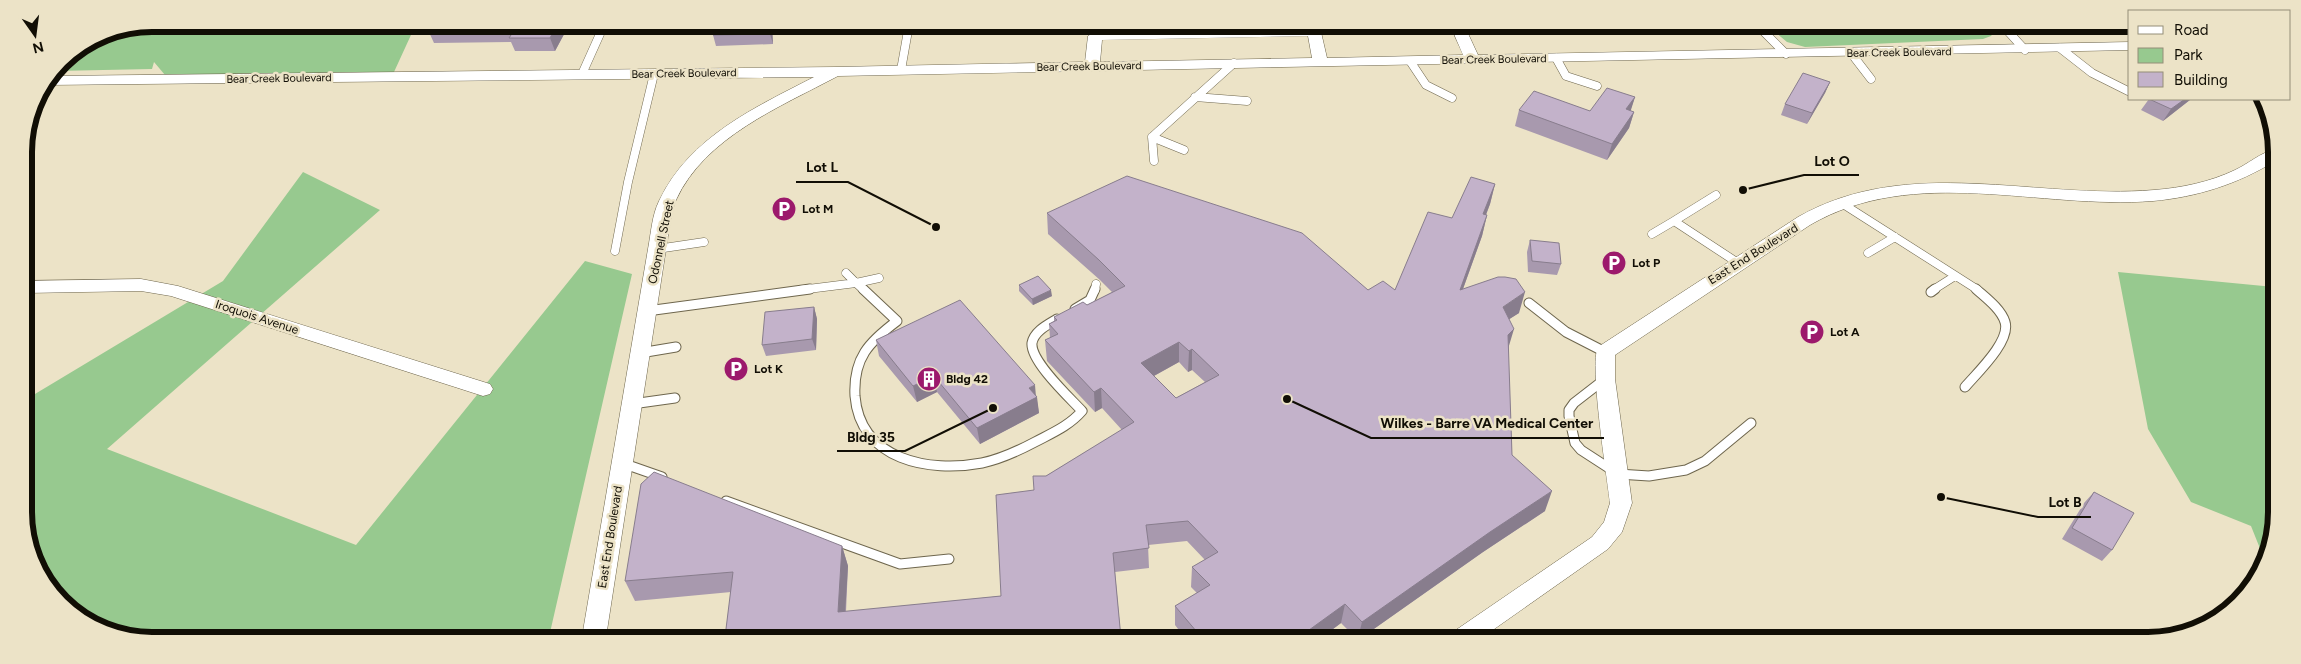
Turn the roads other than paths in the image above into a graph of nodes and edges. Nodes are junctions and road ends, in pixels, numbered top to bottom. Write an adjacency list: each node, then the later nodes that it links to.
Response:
1 (601, 32): 19 (lane)
2 (908, 32): 17 (lane)
3 (1461, 32): 12 (street)
4 (1764, 32): 10 (lane)
5 (2009, 32): 8 (lane)
6 (2128, 46): 7 (street, Bear Creek Boulevard)
7 (2060, 48): 8 (street, Bear Creek Boulevard); 24 (lane)
8 (2025, 50): 9 (street, Bear Creek Boulevard)
9 (1851, 53): 10 (street, Bear Creek Boulevard); 21 (lane)
10 (1786, 54): 11 (street, Bear Creek Boulevard)
11 (1556, 58): 12 (street, Bear Creek Boulevard); 23 (lane)
12 (1472, 59): 13 (street, Bear Creek Boulevard)
13 (1410, 61): 14 (street, Bear Creek Boulevard); 26 (lane)
14 (1320, 62): 15 (street, Bear Creek Boulevard); 16 (street)
15 (1234, 63): 16 (street, Bear Creek Boulevard); 25 (lane)
16 (1092, 66): 17 (street, Bear Creek Boulevard)
17 (901, 70): 18 (street, Bear Creek Boulevard)
18 (836, 72): 20 (street, Bear Creek Boulevard); 38 (street, Odonnell Street)
19 (582, 74): 20 (street, Bear Creek Boulevard); 22 (street, Bear Creek Boulevard)
20 (654, 74): 39 (lane)
21 (1871, 79)
22 (56, 81)
23 (1597, 86)
24 (2128, 91)
25 (1195, 97): 27 (lane); 28 (lane)
26 (1452, 98)
27 (1247, 101)
28 (1152, 138): 29 (lane); 31 (lane)
29 (1184, 150)
30 (2268, 158): 33 (street, East End Boulevard)
31 (1154, 161)
32 (1716, 195): 34 (lane)
33 (1843, 204): 36 (lane); 41 (street, East End Boulevard)
34 (1674, 221): 35 (lane); 41 (lane)
35 (1652, 234)
36 (1895, 237): 40 (lane); 43 (lane)
37 (704, 242): 38 (lane)
38 (658, 249): 50 (street, Odonnell Street)
39 (615, 251)
40 (1868, 253)
41 (1738, 263): 52 (street, East End Boulevard)
42 (846, 274): 45 (lane)
43 (1955, 276): 48 (lane); 55 (lane)
44 (879, 278): 45 (lane)
45 (856, 283): 46 (lane); 50 (lane)
46 (1096, 284)
47 (33, 287): 56 (street, Iroquois Avenue)
48 (1931, 292)
49 (1530, 303): 52 (lane)
50 (647, 311): 53 (street, Odonnell Street)
51 (676, 347): 53 (lane)
52 (1604, 352): 54 (street)
53 (640, 353): 58 (street, Odonnell Street)
54 (1605, 379): 62 (street); 62 (lane)
55 (1965, 388)
56 (483, 390)
57 (675, 398): 58 (lane)
58 (632, 404): 60 (street, Odonnell Street)
59 (1751, 423): 62 (lane)
60 (626, 438): 61 (street, East End Boulevard)
61 (622, 463): 63 (lane); 67 (street, East End Boulevard)
62 (1618, 474): 66 (street)
63 (668, 480)
64 (715, 497): 65 (lane)
65 (949, 559)
66 (1472, 631)
67 (595, 632)

